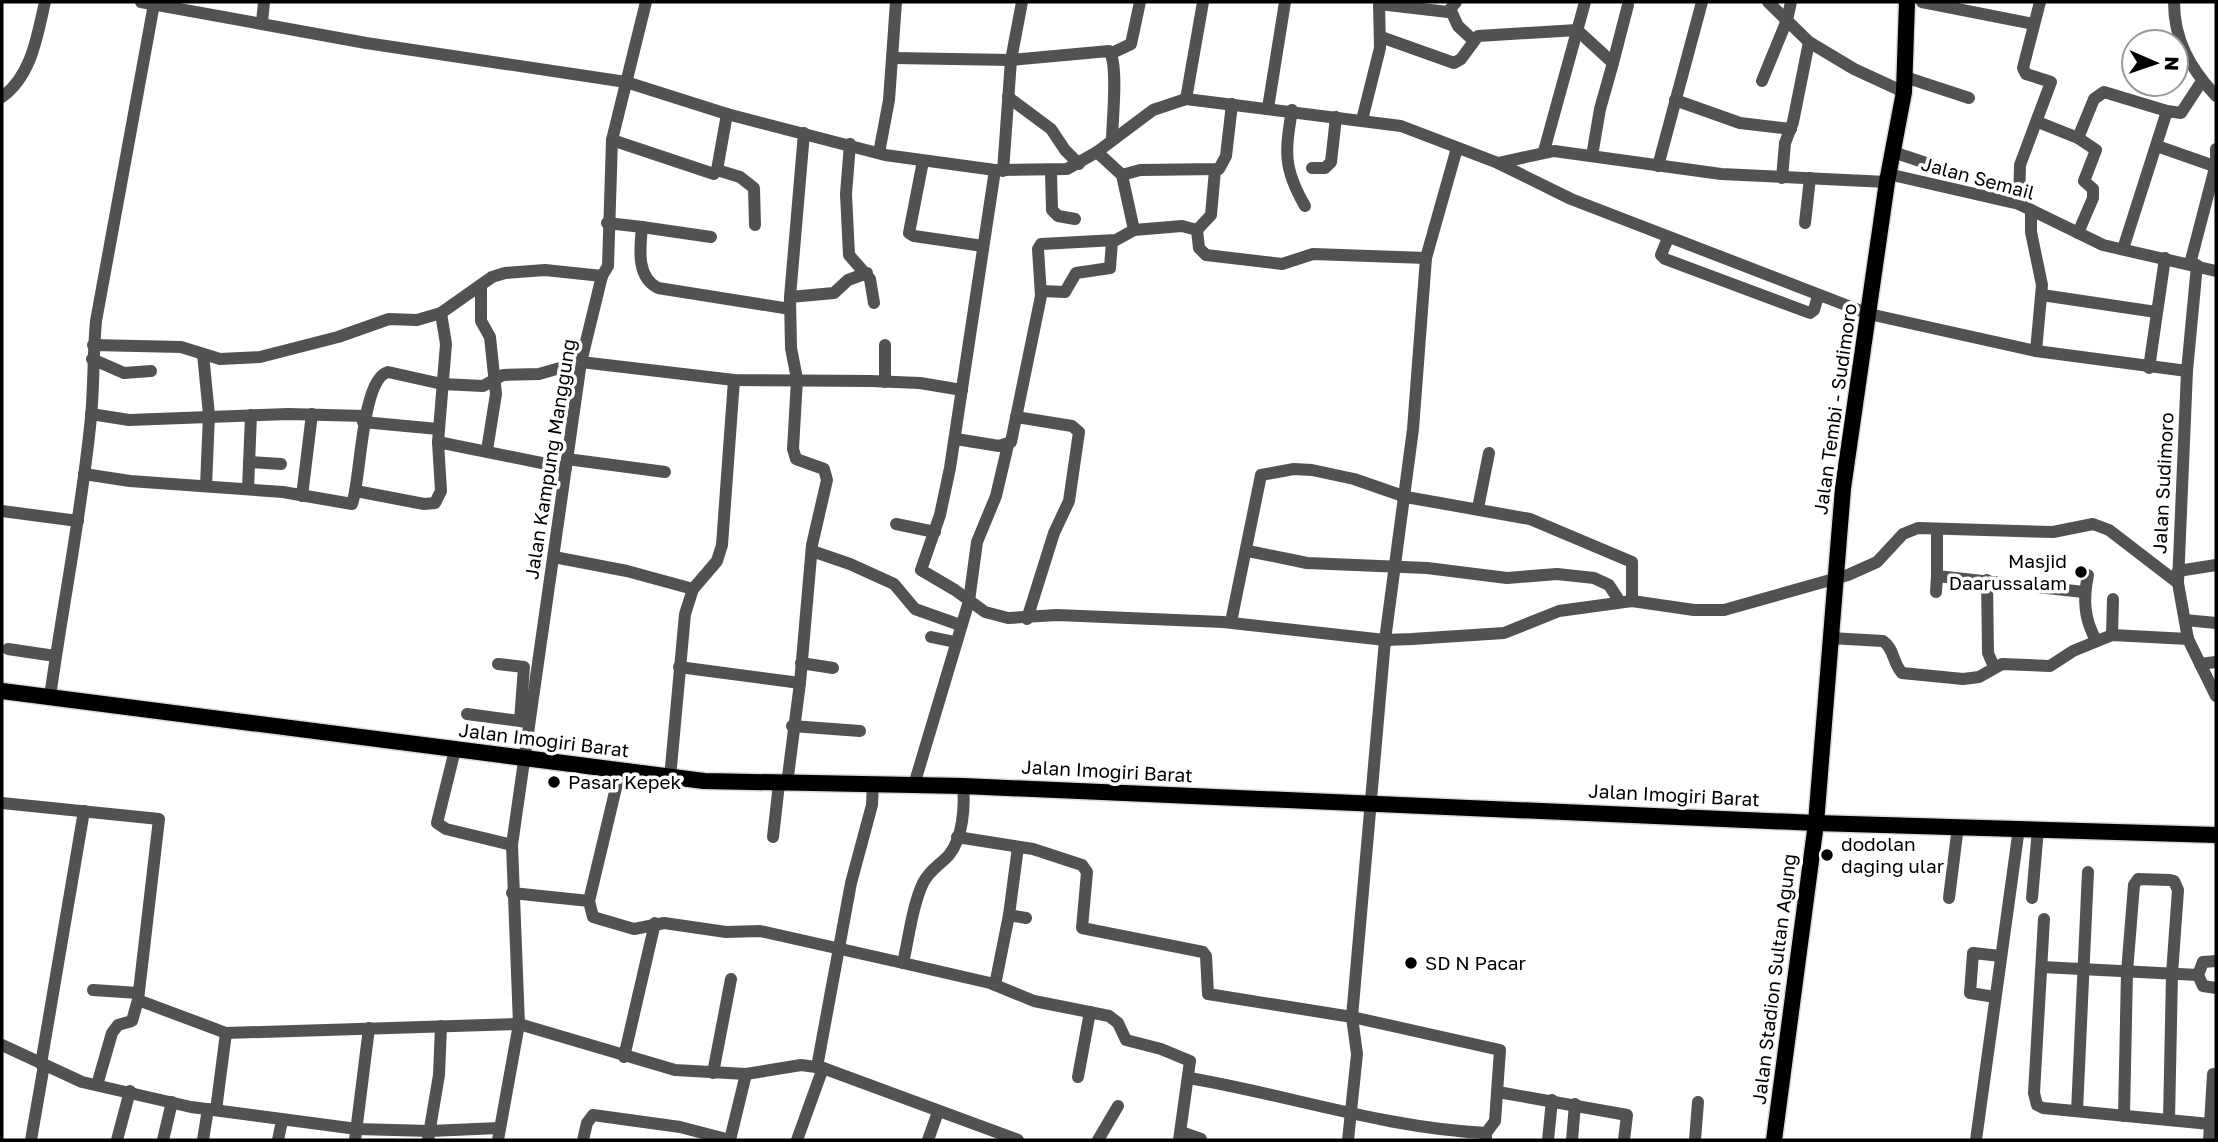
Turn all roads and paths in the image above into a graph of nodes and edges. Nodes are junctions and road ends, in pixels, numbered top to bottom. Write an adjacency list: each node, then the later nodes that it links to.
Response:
1 (45, 2): 37 (street)
2 (264, 2): 22 (street)
3 (646, 2): 34 (street, Jalan Kampung Manggung)
4 (896, 2): 29 (street)
5 (1022, 2): 30 (street)
6 (1140, 2): 28 (street)
7 (1203, 2): 40 (street)
8 (1285, 2): 43 (street)
9 (1585, 2): 24 (street)
10 (1702, 2): 41 (street)
11 (1768, 2): 21 (street)
12 (1791, 2): 21 (street)
13 (1907, 2): 35 (main road, Jalan Tembi - Sudimoro)
14 (1922, 2): 23 (street)
15 (2040, 2): 23 (street)
16 (2174, 2): 33 (street)
17 (148, 3): 22 (street); 111 (street)
18 (1379, 3): 20 (street); 25 (street)
19 (1628, 5): 31 (street)
20 (1454, 6): 26 (street)
21 (1787, 20): 27 (street); 32 (street)
22 (262, 22): 34 (street)
23 (2034, 24): 49 (street)
24 (1577, 30): 26 (street); 31 (street); 59 (street)
25 (1381, 37): 26 (street); 48 (street)
26 (1473, 40)
27 (1809, 42): 35 (street); 50 (street)
28 (1112, 54): 30 (street); 54 (street)
29 (894, 58): 30 (street); 62 (street)
30 (1011, 60): 38 (street)
31 (1613, 63): 63 (street)
32 (1762, 81)
33 (2202, 81): 36 (street); 45 (street)
34 (626, 82): 46 (street); 53 (street, Jalan Kampung Manggung)
35 (1904, 84): 39 (street); 61 (main road, Jalan Tembi - Sudimoro)
36 (2216, 96)
37 (2, 97)
38 (1008, 97): 66 (street); 73 (street)
39 (1969, 98)
40 (1185, 99): 42 (street); 54 (street)
41 (1675, 100): 50 (street); 69 (street)
42 (1232, 104): 43 (street); 72 (street)
43 (1268, 108): 44 (street)
44 (1292, 110): 47 (street); 80 (street)
45 (2167, 111): 52 (street); 56 (street)
46 (727, 114): 51 (street); 71 (street)
47 (1336, 117): 48 (street); 70 (street)
48 (1362, 120): 57 (street)
49 (2038, 122): 52 (street); 79 (street)
50 (1791, 129): 76 (street)
51 (804, 133): 55 (street); 106 (street)
52 (2078, 138): 90 (street)
53 (612, 140): 71 (street); 84 (street, Jalan Kampung Manggung)
54 (1112, 140): 60 (street)
55 (850, 144): 62 (street); 100 (street)
56 (2157, 146): 68 (street); 95 (street)
57 (1457, 148): 65 (street); 96 (street)
58 (2216, 149): 68 (street, Jalan Sudimoro)
59 (1544, 151): 63 (street, Jalan Semail); 65 (street)
60 (1097, 152): 66 (street); 75 (street)
61 (1893, 152): 67 (street); 78 (main road, Jalan Tembi - Sudimoro)
62 (879, 153): 64 (street)
63 (1592, 156): 69 (street, Jalan Semail)
64 (923, 161): 73 (street); 94 (street)
65 (1498, 163): 92 (street)
66 (1079, 164): 74 (street)
67 (1929, 164)
68 (2215, 164): 82 (street, Jalan Sudimoro)
69 (1658, 166): 76 (street, Jalan Semail)
70 (1312, 168)
71 (718, 170): 86 (street)
72 (1215, 170): 75 (street); 89 (street)
73 (999, 171): 74 (street); 94 (street)
74 (1051, 172): 83 (street)
75 (1122, 175): 88 (street)
76 (1782, 178): 77 (street, Jalan Semail)
77 (1810, 178): 78 (street, Jalan Semail); 85 (street)
78 (1887, 178): 79 (street, Jalan Semail); 110 (main road, Jalan Tembi - Sudimoro)
79 (2018, 204): 81 (street, Jalan Semail)
80 (1305, 206)
81 (2031, 210): 90 (street, Jalan Semail); 104 (street)
82 (2210, 215): 98 (street, Jalan Sudimoro)
83 (1075, 219)
84 (607, 223): 87 (street); 101 (street, Jalan Kampung Manggung)
85 (1805, 223)
86 (755, 225)
87 (642, 227): 91 (street); 106 (street)
88 (1134, 230): 89 (street); 93 (street)
89 (1197, 230): 96 (street)
90 (2078, 233): 95 (street, Jalan Semail)
91 (711, 237)
92 (1668, 237): 105 (street); 105 (street)
93 (1112, 241): 103 (street); 103 (street)
94 (983, 246): 125 (street)
95 (2123, 249): 97 (street, Jalan Semail)
96 (1426, 258): 146 (street)
97 (2165, 258): 98 (street, Jalan Semail); 108 (street)
98 (2194, 264): 99 (street, Jalan Semail); 119 (street, Jalan Sudimoro)
99 (2216, 271)
100 (866, 273): 106 (street); 107 (street)
101 (602, 276): 102 (street); 116 (street, Jalan Kampung Manggung)
102 (481, 285): 109 (street); 122 (street)
103 (1041, 291): 130 (street)
104 (2042, 295): 108 (street); 113 (street)
105 (1818, 296): 110 (street)
106 (790, 303): 120 (street)
107 (874, 303)
108 (2156, 312): 117 (street)
109 (441, 313): 114 (street); 124 (street)
110 (1870, 314): 113 (street); 161 (main road, Jalan Tembi - Sudimoro)
111 (93, 345): 114 (street); 115 (street)
112 (886, 345): 123 (street)
113 (2035, 351): 117 (street)
114 (203, 354): 128 (street)
115 (92, 359): 118 (street); 126 (street)
116 (581, 362): 121 (street); 122 (street); 139 (street, Jalan Kampung Manggung)
117 (2149, 368): 119 (street)
118 (151, 371)
119 (2187, 371): 160 (street, Jalan Sudimoro)
120 (797, 379): 121 (street); 123 (street); 153 (street)
121 (734, 380): 163 (street)
122 (495, 381): 124 (street); 135 (street)
123 (886, 382): 125 (street)
124 (442, 384): 131 (street); 132 (street)
125 (962, 390): 133 (street)
126 (91, 414): 128 (street); 141 (street)
127 (312, 414): 129 (street); 131 (street); 145 (street)
128 (209, 415): 129 (street); 142 (street)
129 (251, 415): 137 (street)
130 (1016, 417): 134 (street); 169 (street)
131 (364, 419): 132 (street); 144 (street)
132 (438, 435): 135 (street); 144 (street)
133 (956, 439): 134 (street); 152 (street)
134 (1008, 445): 167 (street)
135 (487, 450): 139 (street)
136 (1489, 453): 147 (street)
137 (249, 462): 138 (street); 143 (street)
138 (281, 464)
139 (566, 464): 140 (street); 155 (street, Jalan Kampung Manggung)
140 (664, 472)
141 (84, 474): 142 (street); 149 (street)
142 (206, 486): 143 (street)
143 (247, 489): 145 (street)
144 (356, 491): 145 (street)
145 (302, 496)
146 (1406, 497): 147 (street); 154 (street); 157 (street)
147 (1478, 508): 168 (street)
148 (2, 511): 149 (street)
149 (78, 521): 182 (street)
150 (897, 524): 152 (street)
151 (1937, 529): 159 (street); 160 (street); 161 (street)
152 (935, 532): 167 (street)
153 (812, 551): 173 (street); 184 (street)
154 (1248, 551): 157 (street); 171 (street)
155 (554, 557): 163 (street); 190 (street, Jalan Kampung Manggung)
156 (2216, 565): 160 (street)
157 (1395, 566): 168 (street); 178 (street)
158 (2088, 575): 165 (street)
159 (1937, 576): 162 (street); 164 (street)
160 (2178, 577): 170 (street, Jalan Sudimoro)
161 (1834, 578): 168 (street); 176 (main road, Jalan Tembi - Sudimoro)
162 (1987, 580): 165 (street); 189 (street)
163 (693, 589): 188 (street)
164 (1936, 592)
165 (2084, 592): 179 (street)
166 (2113, 599): 174 (street)
167 (969, 601): 169 (street); 173 (street)
168 (1626, 602): 178 (street)
169 (1027, 619): 171 (street)
170 (2185, 620): 172 (street); 177 (street, Jalan Sudimoro)
171 (1231, 622): 178 (street)
172 (2216, 623)
173 (960, 625): 180 (street)
174 (2112, 635): 177 (street); 179 (street)
175 (931, 637): 180 (street)
176 (1830, 638): 189 (street); 211 (main road, Jalan Tembi - Sudimoro)
177 (2188, 639): 186 (street, Jalan Sudimoro)
178 (1385, 640): 209 (street)
179 (2096, 640): 189 (street)
180 (955, 642): 205 (street)
181 (8, 649): 182 (street)
182 (55, 656): 195 (street)
183 (2216, 662): 186 (street)
184 (801, 663): 191 (street); 192 (street)
185 (498, 664): 187 (street)
186 (2200, 664): 194 (street, Jalan Sudimoro)
187 (524, 667): 190 (street); 197 (street)
188 (679, 667): 192 (street); 203 (street)
189 (1994, 667)
190 (538, 668): 197 (street, Jalan Kampung Manggung)
191 (833, 668)
192 (800, 683): 198 (street)
193 (2, 691): 195 (main road, Jalan Imogiri Barat)
194 (2216, 696)
195 (50, 697): 200 (main road, Jalan Imogiri Barat)
196 (467, 715): 197 (street)
197 (526, 722): 201 (street, Jalan Kampung Manggung)
198 (792, 726): 199 (street); 204 (street)
199 (860, 731)
200 (455, 750): 201 (main road, Jalan Imogiri Barat); 218 (street)
201 (524, 760): 202 (main road, Jalan Imogiri Barat); 218 (street, Jalan Kampung Manggung)
202 (620, 771): 203 (main road, Jalan Imogiri Barat); 224 (street)
203 (670, 778): 204 (main road, Jalan Imogiri Barat)
204 (783, 784): 207 (main road, Jalan Imogiri Barat); 216 (street)
205 (914, 785): 206 (main road, Jalan Imogiri Barat); 207 (main road, Jalan Imogiri Barat)
206 (963, 789): 209 (main road, Jalan Imogiri Barat); 217 (street)
207 (872, 793): 229 (street)
208 (2, 803): 210 (street)
209 (1370, 810): 211 (main road, Jalan Imogiri Barat); 245 (street)
210 (84, 811): 242 (street); 252 (street)
211 (1816, 823): 212 (main road, Jalan Imogiri Barat); 297 (main road, Jalan Stadion Sultan Agung)
212 (1958, 826): 213 (main road, Jalan Imogiri Barat); 222 (street)
213 (2019, 828): 214 (main road, Jalan Imogiri Barat); 230 (street)
214 (2038, 829): 215 (main road, Jalan Imogiri Barat); 223 (street)
215 (2216, 835)
216 (773, 837)
217 (957, 837): 219 (street); 232 (street)
218 (512, 845): 221 (street, Jalan Kampung Manggung)
219 (1018, 847): 225 (street); 245 (street)
220 (2088, 872): 234 (street)
221 (512, 892): 224 (street); 246 (street, Jalan Kampung Manggung)
222 (1950, 898)
223 (2032, 898)
224 (589, 901): 228 (street)
225 (1009, 915): 226 (street); 239 (street)
226 (1026, 918)
227 (2044, 919): 233 (street)
228 (655, 923): 229 (street); 251 (street)
229 (839, 949): 232 (street); 253 (street)
230 (2001, 957): 243 (street); 243 (street)
231 (2216, 961): 237 (street)
232 (903, 963): 239 (street)
233 (2042, 967): 234 (street); 268 (street)
234 (2084, 969): 235 (street); 268 (street)
235 (2127, 972): 236 (street); 236 (street); 271 (street)
236 (2172, 974): 237 (street); 272 (street)
237 (2198, 975): 240 (street)
238 (731, 979): 254 (street)
239 (995, 985): 244 (street)
240 (2216, 988)
241 (93, 990): 242 (street)
242 (138, 997): 249 (street); 259 (street)
243 (1995, 997): 298 (street)
244 (1090, 1012): 257 (street); 258 (street)
245 (1352, 1017): 261 (street); 270 (street)
246 (519, 1024): 247 (street); 251 (street); 275 (street, Jalan Kampung Manggung)
247 (441, 1026): 248 (street); 277 (street)
248 (369, 1028): 249 (street); 276 (street)
249 (226, 1033): 267 (street)
250 (3, 1048): 252 (street)
251 (624, 1057): 254 (street)
252 (43, 1064): 259 (street); 281 (street)
253 (820, 1068): 255 (street); 269 (street); 288 (street)
254 (713, 1073): 255 (street)
255 (746, 1074): 287 (street)
256 (2213, 1074): 274 (street)
257 (1078, 1077)
258 (1189, 1078): 270 (street); 278 (street)
259 (97, 1085): 260 (street)
260 (130, 1091): 263 (street); 282 (street)
261 (1498, 1093): 262 (street); 279 (street)
262 (1552, 1100): 265 (street); 293 (street)
263 (172, 1102): 267 (street); 283 (street)
264 (1698, 1102): 296 (street)
265 (1575, 1104): 294 (street); 295 (street)
266 (1118, 1106): 291 (street)
267 (212, 1110): 273 (street); 284 (street)
268 (2077, 1111): 271 (street)
269 (938, 1112): 289 (street); 290 (street)
270 (1350, 1113): 279 (street); 292 (street)
271 (2124, 1116): 272 (street)
272 (2169, 1120): 274 (street)
273 (282, 1121): 276 (street); 285 (street)
274 (2210, 1124): 299 (street)
275 (499, 1134): 277 (street)
276 (356, 1135): 277 (street)
277 (429, 1136)
278 (1180, 1136): 280 (street)
279 (1486, 1137)
280 (1201, 1139)
281 (31, 1140)
282 (117, 1140)
283 (163, 1140)
284 (203, 1140)
285 (278, 1140)
286 (583, 1140): 287 (street)
287 (730, 1140)
288 (797, 1140)
289 (928, 1140)
290 (1018, 1140)
291 (1098, 1140)
292 (1348, 1140)
293 (1548, 1140)
294 (1572, 1140)
295 (1624, 1140)
296 (1695, 1140)
297 (1774, 1140)
298 (1976, 1140)
299 (2209, 1140)

